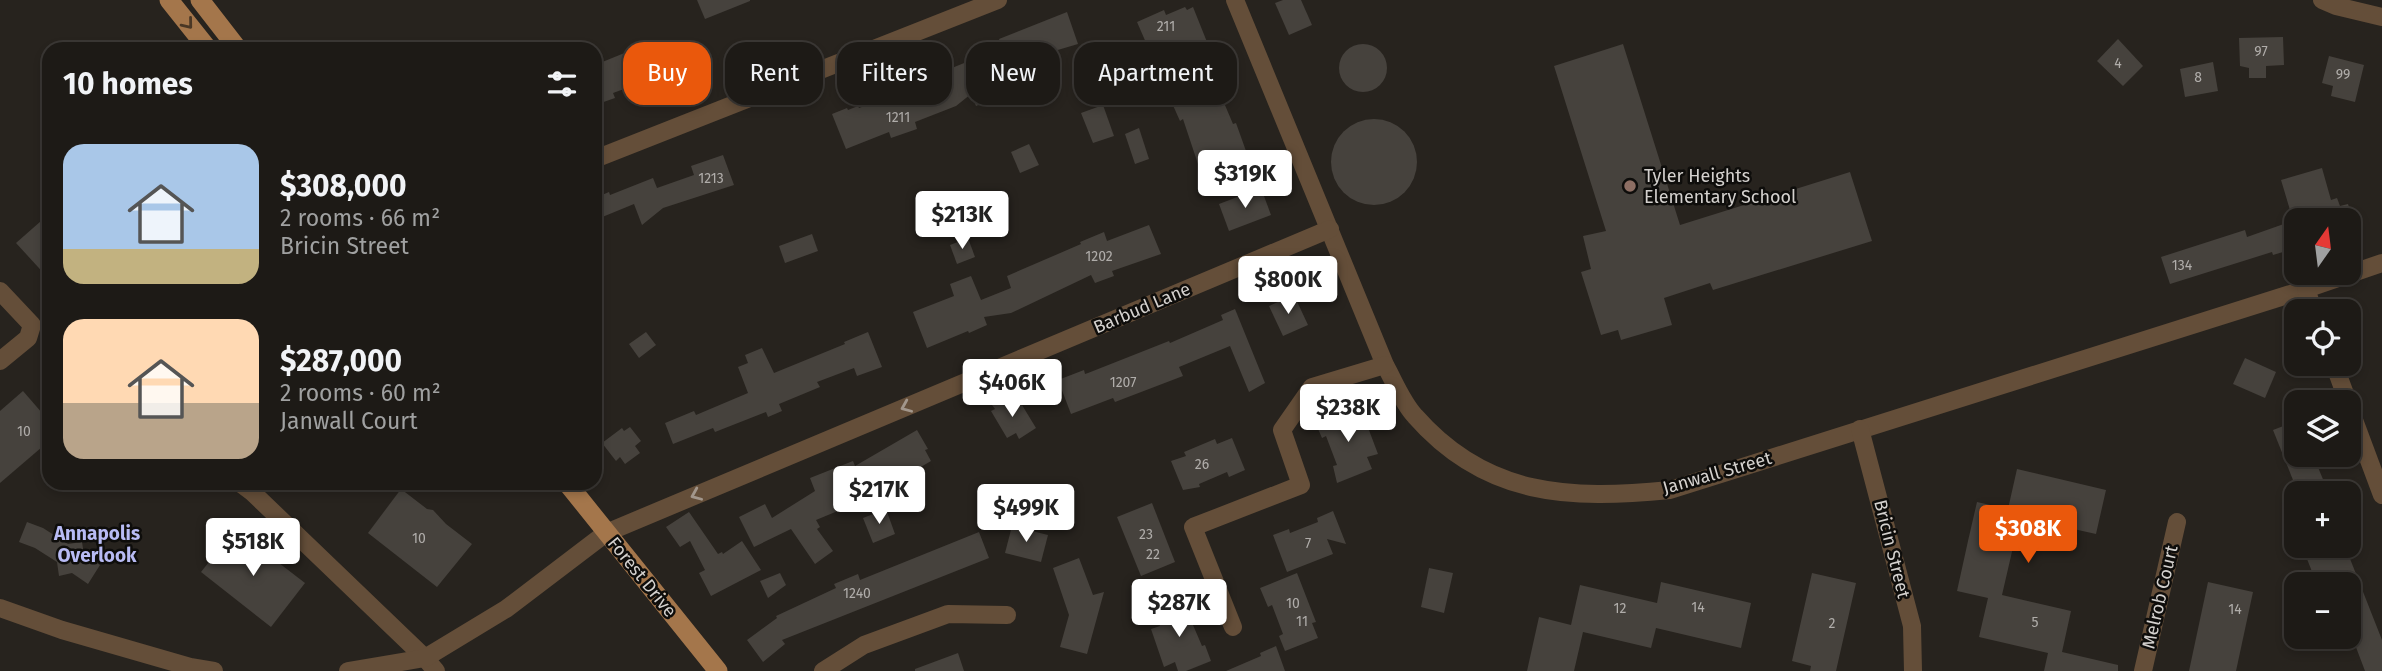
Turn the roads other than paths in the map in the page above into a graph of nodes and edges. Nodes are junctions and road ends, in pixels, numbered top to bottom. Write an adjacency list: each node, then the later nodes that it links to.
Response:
1 (169, 0): 7 (main road, one-way to 7)
2 (200, 0): 8 (main road)
3 (998, 0): 9 (street)
4 (1235, 0): 10 (street, Janwall Street)
5 (2322, 0): 6 (street)
6 (2382, 17)
7 (202, 42)
8 (233, 42)
9 (602, 156)
10 (1330, 229): 16 (street, Janwall Street); 23 (street, Barbud Lane, one-way to 23)
11 (2382, 263): 12 (street, Janwall Street)
12 (2306, 289): 14 (street); 17 (street, Janwall Street)
13 (0, 290): 15 (street)
14 (2309, 299)
15 (0, 361)
16 (1385, 365): 17 (street, Janwall Street); 26 (street)
17 (1860, 429): 33 (street, Bricin Street)
18 (2361, 438): 21 (street)
19 (250, 490): 27 (street)
20 (572, 490): 23 (main road, Forest Drive)
21 (2382, 495)
22 (2177, 522): 34 (street, Melrob Court)
23 (606, 533): 27 (street, Barbud Lane); 31 (main road, Forest Drive)
24 (3, 613): 28 (street)
25 (1007, 615): 32 (street)
26 (1234, 627)
27 (431, 664): 30 (street)
28 (165, 666): 29 (street)
29 (214, 671)
30 (348, 671)
31 (718, 671)
32 (822, 671)
33 (1913, 671)
34 (2143, 671)

